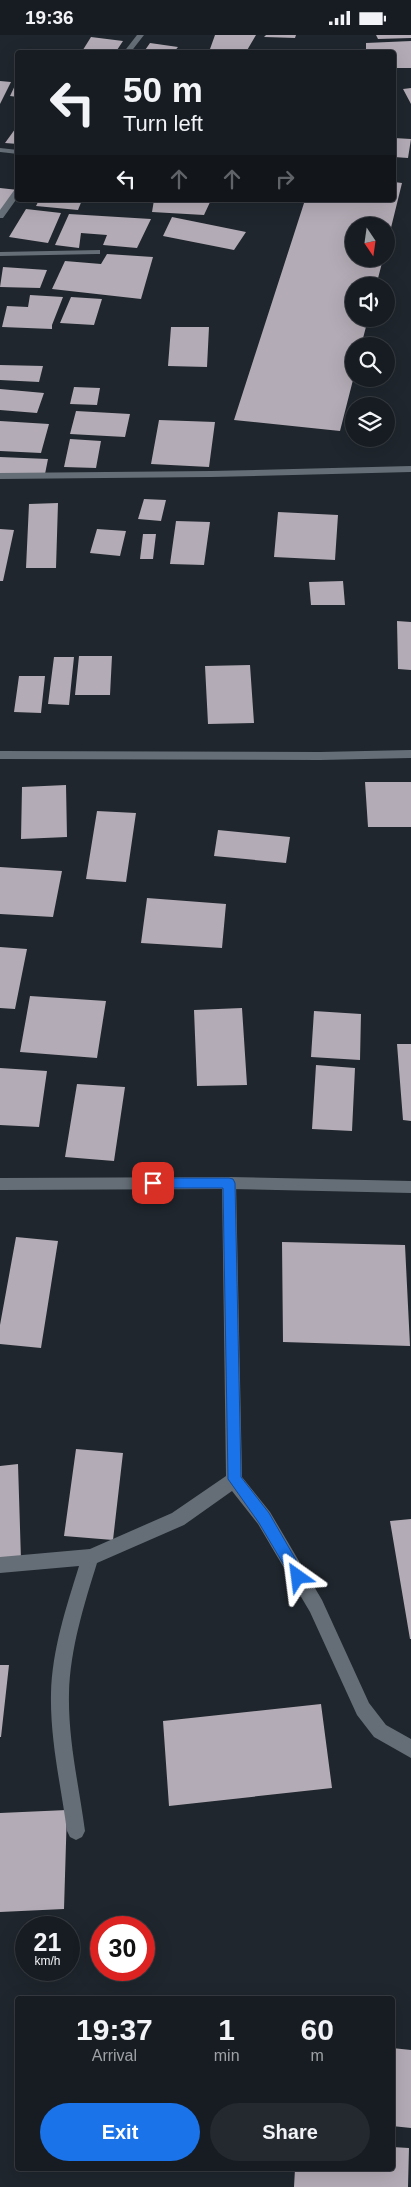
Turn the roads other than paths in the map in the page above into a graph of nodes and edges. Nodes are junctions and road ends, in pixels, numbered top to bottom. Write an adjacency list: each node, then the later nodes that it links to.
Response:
1 (141, 35): 2 (street)
2 (128, 50)
3 (0, 150): 4 (street)
4 (15, 152)
5 (15, 195): 6 (street)
6 (0, 216)
7 (97, 252): 8 (street)
8 (0, 254)
9 (411, 469): 10 (street)
10 (0, 476)
11 (411, 754): 12 (street)
12 (0, 755)
13 (229, 1183): 14 (street); 15 (street); 16 (street)
14 (0, 1185)
15 (411, 1187)
16 (234, 1479): 17 (street); 19 (street)
17 (90, 1557): 18 (street); 20 (street)
18 (0, 1565)
19 (411, 1749)
20 (76, 1831)

